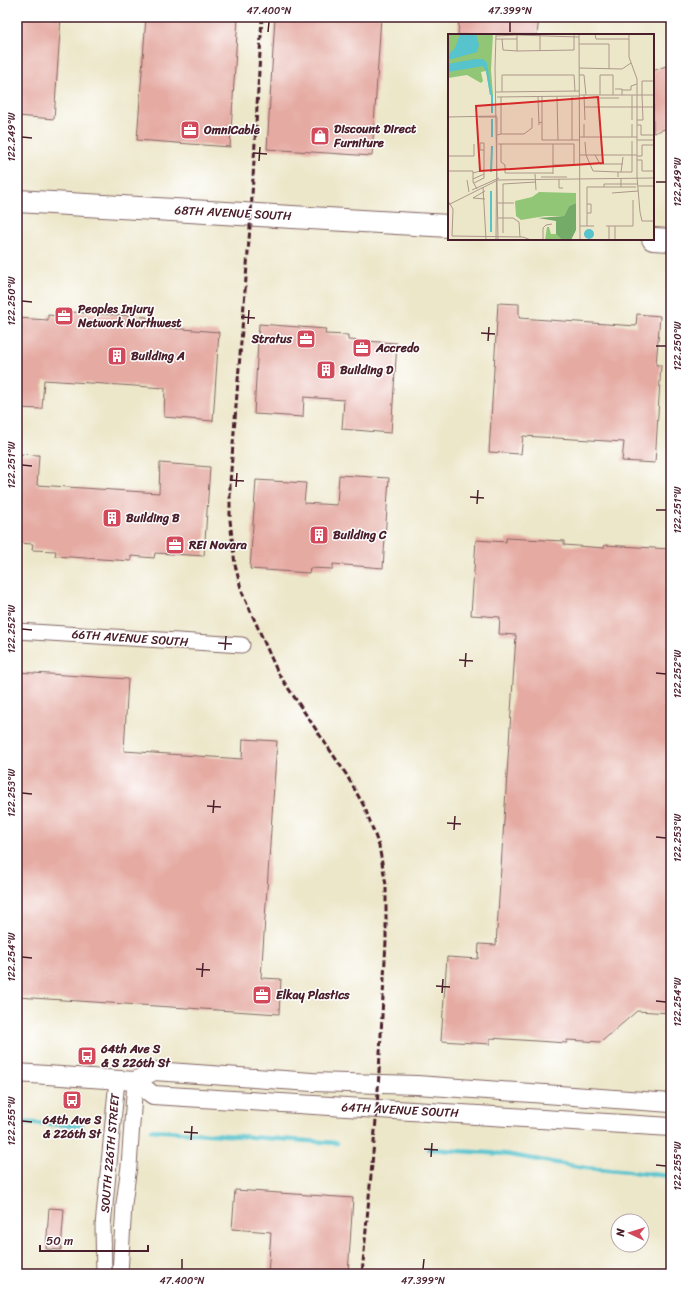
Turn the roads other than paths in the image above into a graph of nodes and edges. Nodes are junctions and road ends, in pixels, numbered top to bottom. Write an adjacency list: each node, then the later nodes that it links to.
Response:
1 (17, 201): 2 (main road, 68TH AVENUE SOUTH)
2 (448, 226)
3 (654, 239): 4 (main road)
4 (671, 240)
5 (17, 631): 6 (street, 66TH AVENUE SOUTH)
6 (242, 645)
7 (17, 1073): 8 (street, 64TH AVENUE SOUTH)
8 (117, 1080): 9 (street, 64TH AVENUE SOUTH); 12 (street, SOUTH 226TH STREET)
9 (135, 1081): 10 (street, 64TH AVENUE SOUTH); 11 (street, 64TH AVENUE SOUTH); 13 (street, SOUTH 226TH STREET)
10 (671, 1103)
11 (671, 1126)
12 (104, 1274)
13 (120, 1274)

